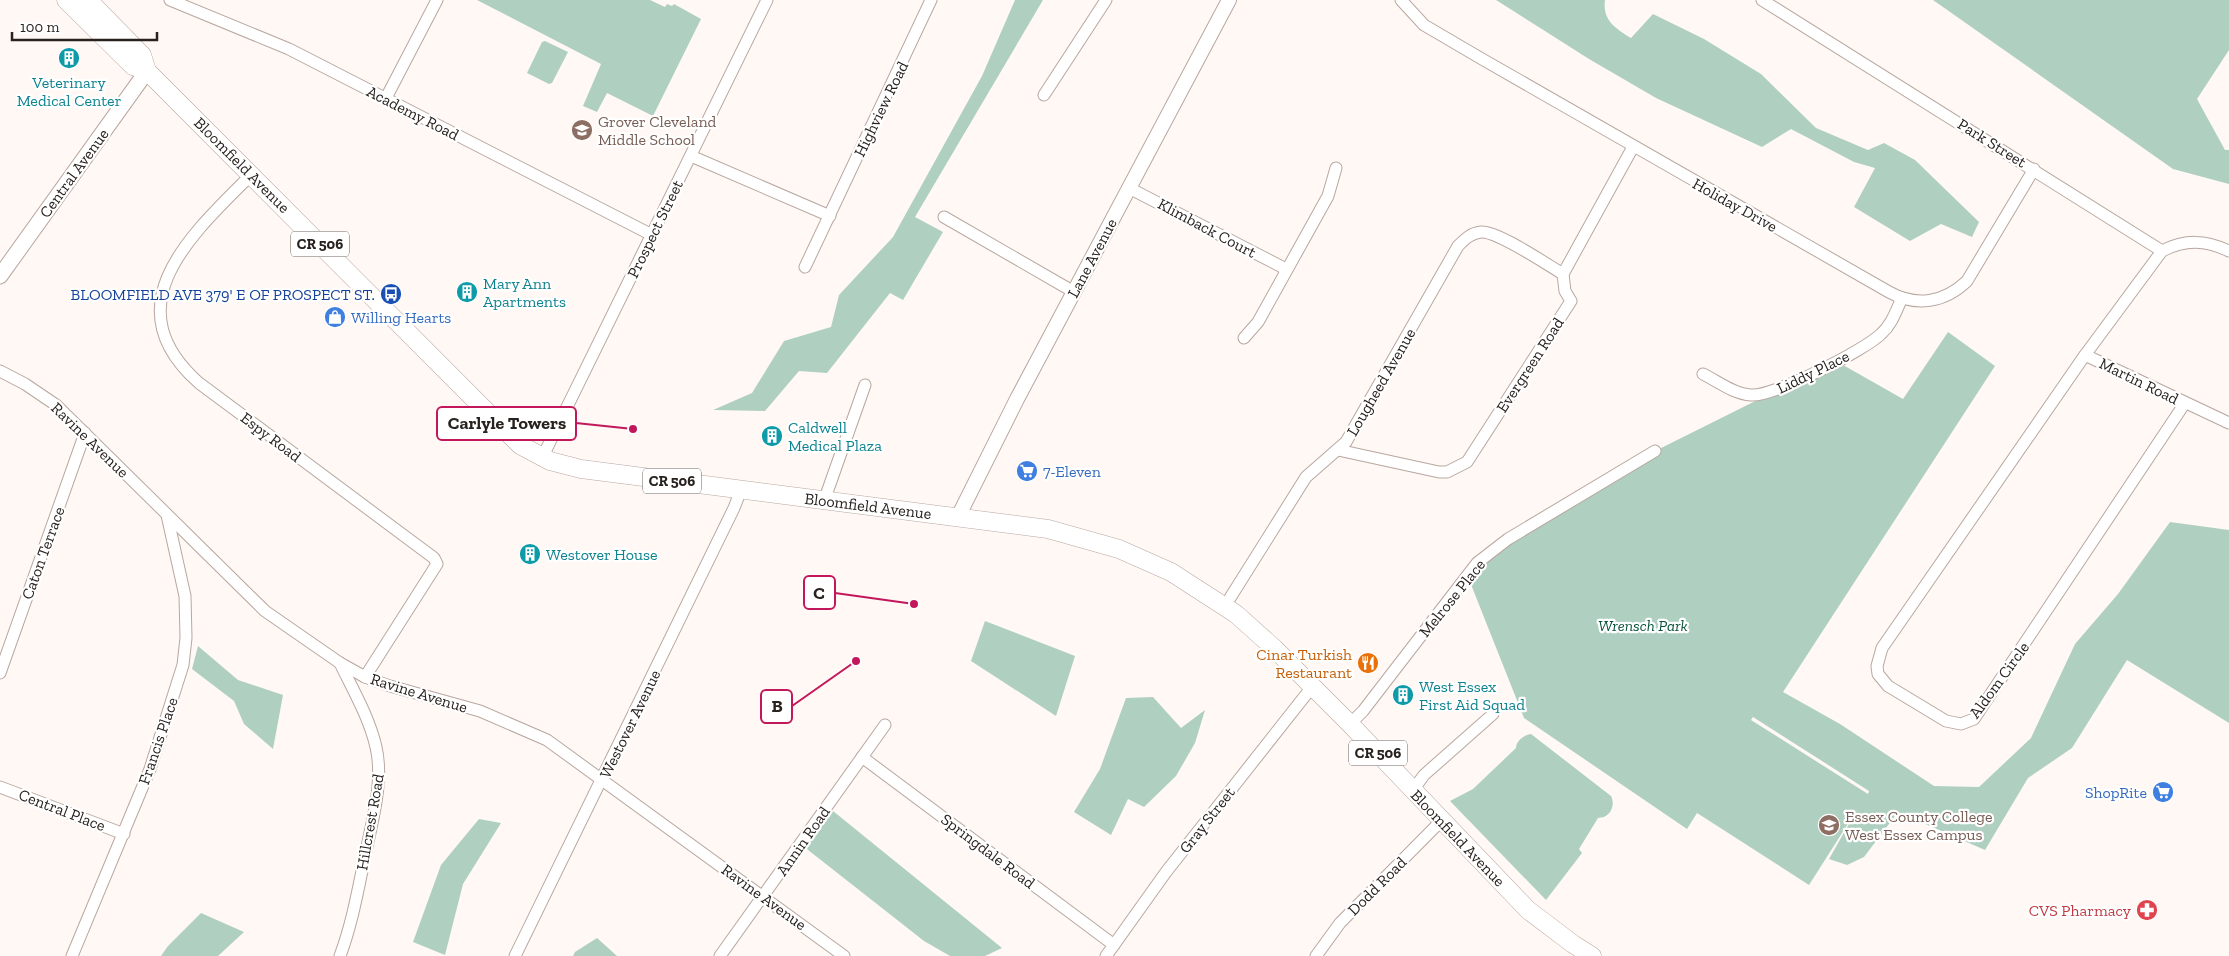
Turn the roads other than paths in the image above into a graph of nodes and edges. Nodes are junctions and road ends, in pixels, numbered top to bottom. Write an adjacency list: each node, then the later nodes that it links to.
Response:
1 (68, 0): 11 (main road, Bloomfield Avenue / CR 506)
2 (88, 0): 11 (main road, Bloomfield Avenue / CR 506)
3 (170, 0): 13 (street, Academy Road)
4 (437, 0): 13 (street)
5 (768, 0): 15 (street, Prospect Street)
6 (931, 0): 20 (street, Highview Road)
7 (1106, 0): 12 (street)
8 (1229, 0): 19 (street, Lane Avenue)
9 (1401, 0): 14 (street, Holiday Drive)
10 (1762, 0): 17 (street, Park Street)
11 (147, 70): 18 (main road, Bloomfield Avenue / CR 506); 28 (main road, Central Avenue)
12 (1044, 95)
13 (386, 98): 22 (street, Academy Road)
14 (1633, 147): 27 (street); 30 (street, Holiday Drive)
15 (691, 156): 20 (street); 22 (street, Prospect Street)
16 (1336, 168): 26 (street)
17 (2034, 169): 23 (street, Park Street); 30 (street, Holiday Drive)
18 (252, 174): 41 (main road, Bloomfield Avenue / CR 506); 49 (street, Espy Road)
19 (1129, 188): 26 (street, Klimback Court); 29 (street, Lane Avenue)
20 (830, 216): 25 (street, Highview Road)
21 (944, 217): 29 (street)
22 (652, 235): 41 (street, Prospect Street)
23 (2162, 251): 24 (street); 32 (street, Martin Road)
24 (2229, 251)
25 (806, 267)
26 (1286, 269): 31 (street)
27 (1563, 274): 39 (street, Evergreen Road); 39 (street, Lougheed Avenue)
28 (0, 276)
29 (1074, 292): 45 (street, Lane Avenue)
30 (1902, 298): 34 (street, Liddy Place)
31 (1244, 338)
32 (2085, 355): 36 (street, Martin Road); 36 (street, Aldom Circle)
33 (0, 371): 38 (street, Ravine Avenue)
34 (1703, 374)
35 (865, 385): 43 (street)
36 (2185, 403): 37 (street, Martin Road)
37 (2229, 423)
38 (85, 433): 44 (street, Ravine Avenue); 48 (street, Caton Terrace)
39 (1338, 450): 46 (street, Lougheed Avenue)
40 (1655, 451): 52 (street, Melrose Place)
41 (542, 458): 42 (main road, Bloomfield Avenue / CR 506)
42 (741, 490): 43 (main road, Bloomfield Avenue / CR 506); 55 (street, Westover Avenue)
43 (824, 501): 45 (main road, Bloomfield Avenue / CR 506)
44 (167, 515): 47 (street, Ravine Avenue); 59 (street, Francis Place)
45 (958, 517): 46 (main road, Bloomfield Avenue / CR 506)
46 (1225, 606): 50 (main road, Bloomfield Avenue / CR 506)
47 (340, 663): 49 (street, Ravine Avenue); 63 (street, Hillcrest Road)
48 (0, 673)
49 (365, 677): 55 (street, Ravine Avenue)
50 (1312, 686): 52 (main road, Bloomfield Avenue / CR 506); 61 (street, Gray Street)
51 (1493, 714): 57 (street)
52 (1350, 724): 57 (main road, Bloomfield Avenue / CR 506)
53 (885, 725): 54 (street, Annin Road)
54 (862, 757): 60 (street, Annin Road); 61 (street, Springdale Road)
55 (603, 779): 60 (street, Ravine Avenue); 64 (street, Westover Avenue)
56 (0, 787): 59 (street, Central Place)
57 (1413, 790): 58 (main road, Bloomfield Avenue / CR 506)
58 (1442, 820): 68 (street, Dodd Road); 69 (main road, Bloomfield Avenue / CR 506)
59 (124, 834): 62 (street, Francis Place)
60 (764, 897): 65 (street, Annin Road); 66 (street, Ravine Avenue)
61 (1114, 944): 67 (street, Gray Street)
62 (72, 956)
63 (340, 956)
64 (515, 956)
65 (720, 956)
66 (844, 956)
67 (1106, 956)
68 (1316, 956)
69 (1591, 956)

